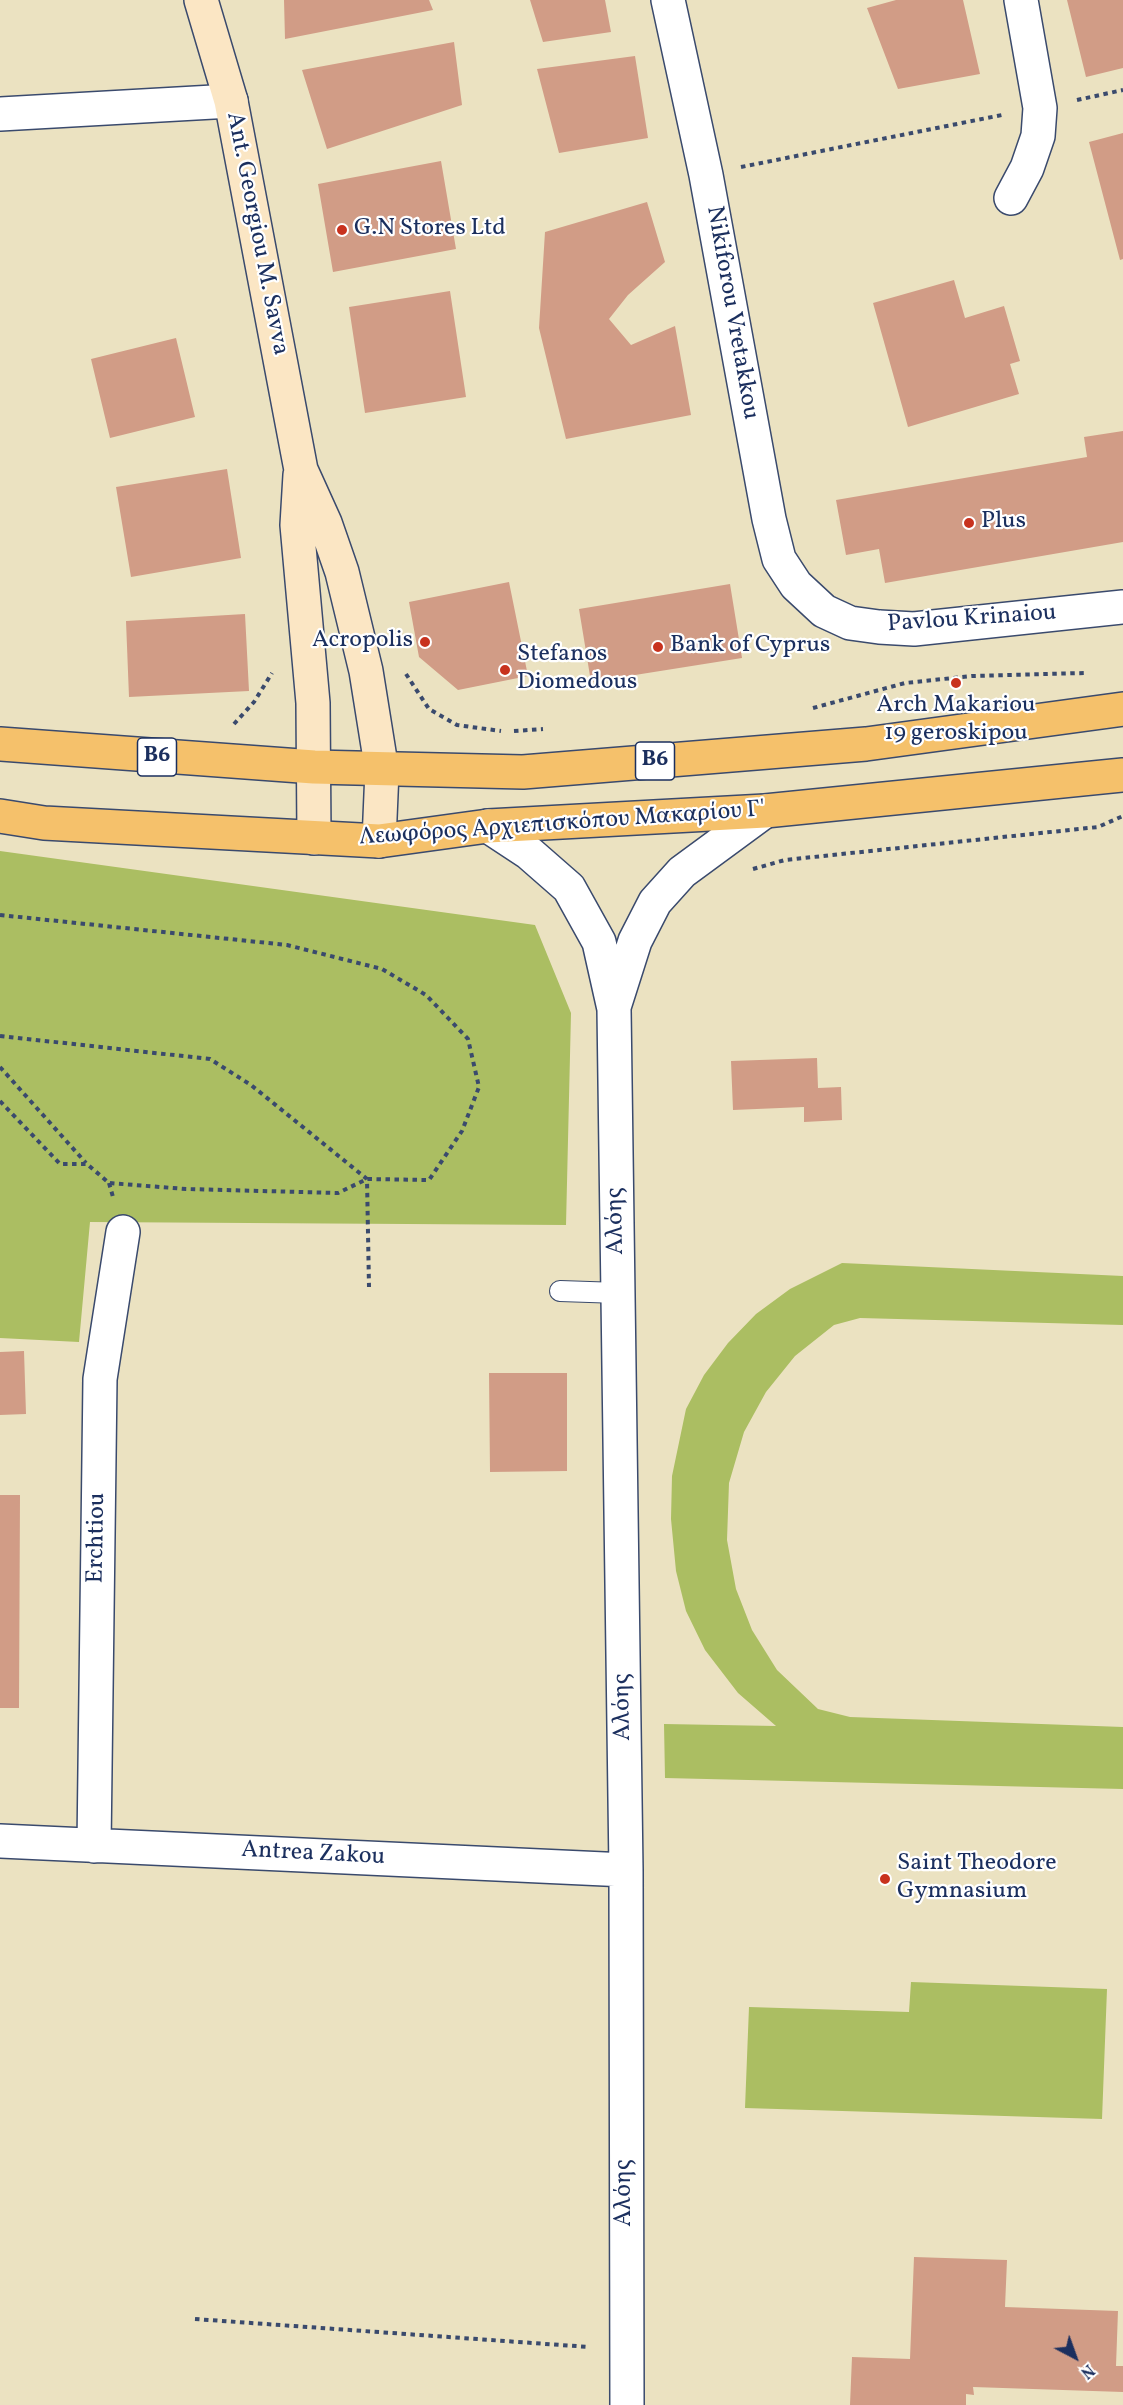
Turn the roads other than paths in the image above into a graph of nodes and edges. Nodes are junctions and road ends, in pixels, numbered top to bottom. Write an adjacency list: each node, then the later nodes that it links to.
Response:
1 (201, 0): 4 (main road, Ant. Georgiou M. Savva)
2 (668, 0): 9 (street, Nikiforou Vretakkou)
3 (1021, 0): 6 (street)
4 (231, 101): 5 (street); 7 (main road, Ant. Georgiou M. Savva)
5 (0, 114)
6 (1011, 198)
7 (301, 470): 12 (main road, Ant. Georgiou M. Savva); 13 (main road, Ant. Georgiou M. Savva)
8 (1123, 607): 9 (street, Pavlou Krinaiou)
9 (824, 611)
10 (1123, 709): 13 (main road, B6)
11 (0, 744): 12 (main road, B6)
12 (314, 767): 13 (main road, B6); 18 (main road, Ant. Georgiou M. Savva)
13 (382, 771): 19 (main road, Ant. Georgiou M. Savva)
14 (1123, 775): 15 (main road, Λεωφόρος Αρχιεπισκόπου Μακαρίου Γ' / B6)
15 (765, 811): 17 (main road, Λεωφόρος Αρχιεπισκόπου Μακαρίου Γ' / B6); 20 (street, Αλόης)
16 (0, 816): 18 (main road, Λεωφόρος Αρχιεπισκόπου Μακαρίου Γ' / B6)
17 (488, 826): 19 (main road, Λεωφόρος Αρχιεπισκόπου Μακαρίου Γ' / B6); 20 (street, Αλόης)
18 (314, 838): 19 (main road, Λεωφόρος Αρχιεπισκόπου Μακαρίου Γ' / B6)
19 (379, 841)
20 (614, 1009): 23 (street, Αλόης)
21 (123, 1232): 25 (street, Erchtiou)
22 (560, 1291): 23 (lane)
23 (619, 1293): 26 (street, Αλόης)
24 (0, 1841): 25 (street, Antrea Zakou)
25 (94, 1846): 26 (street, Antrea Zakou)
26 (626, 1869): 27 (street, Αλόης)
27 (627, 2405)

